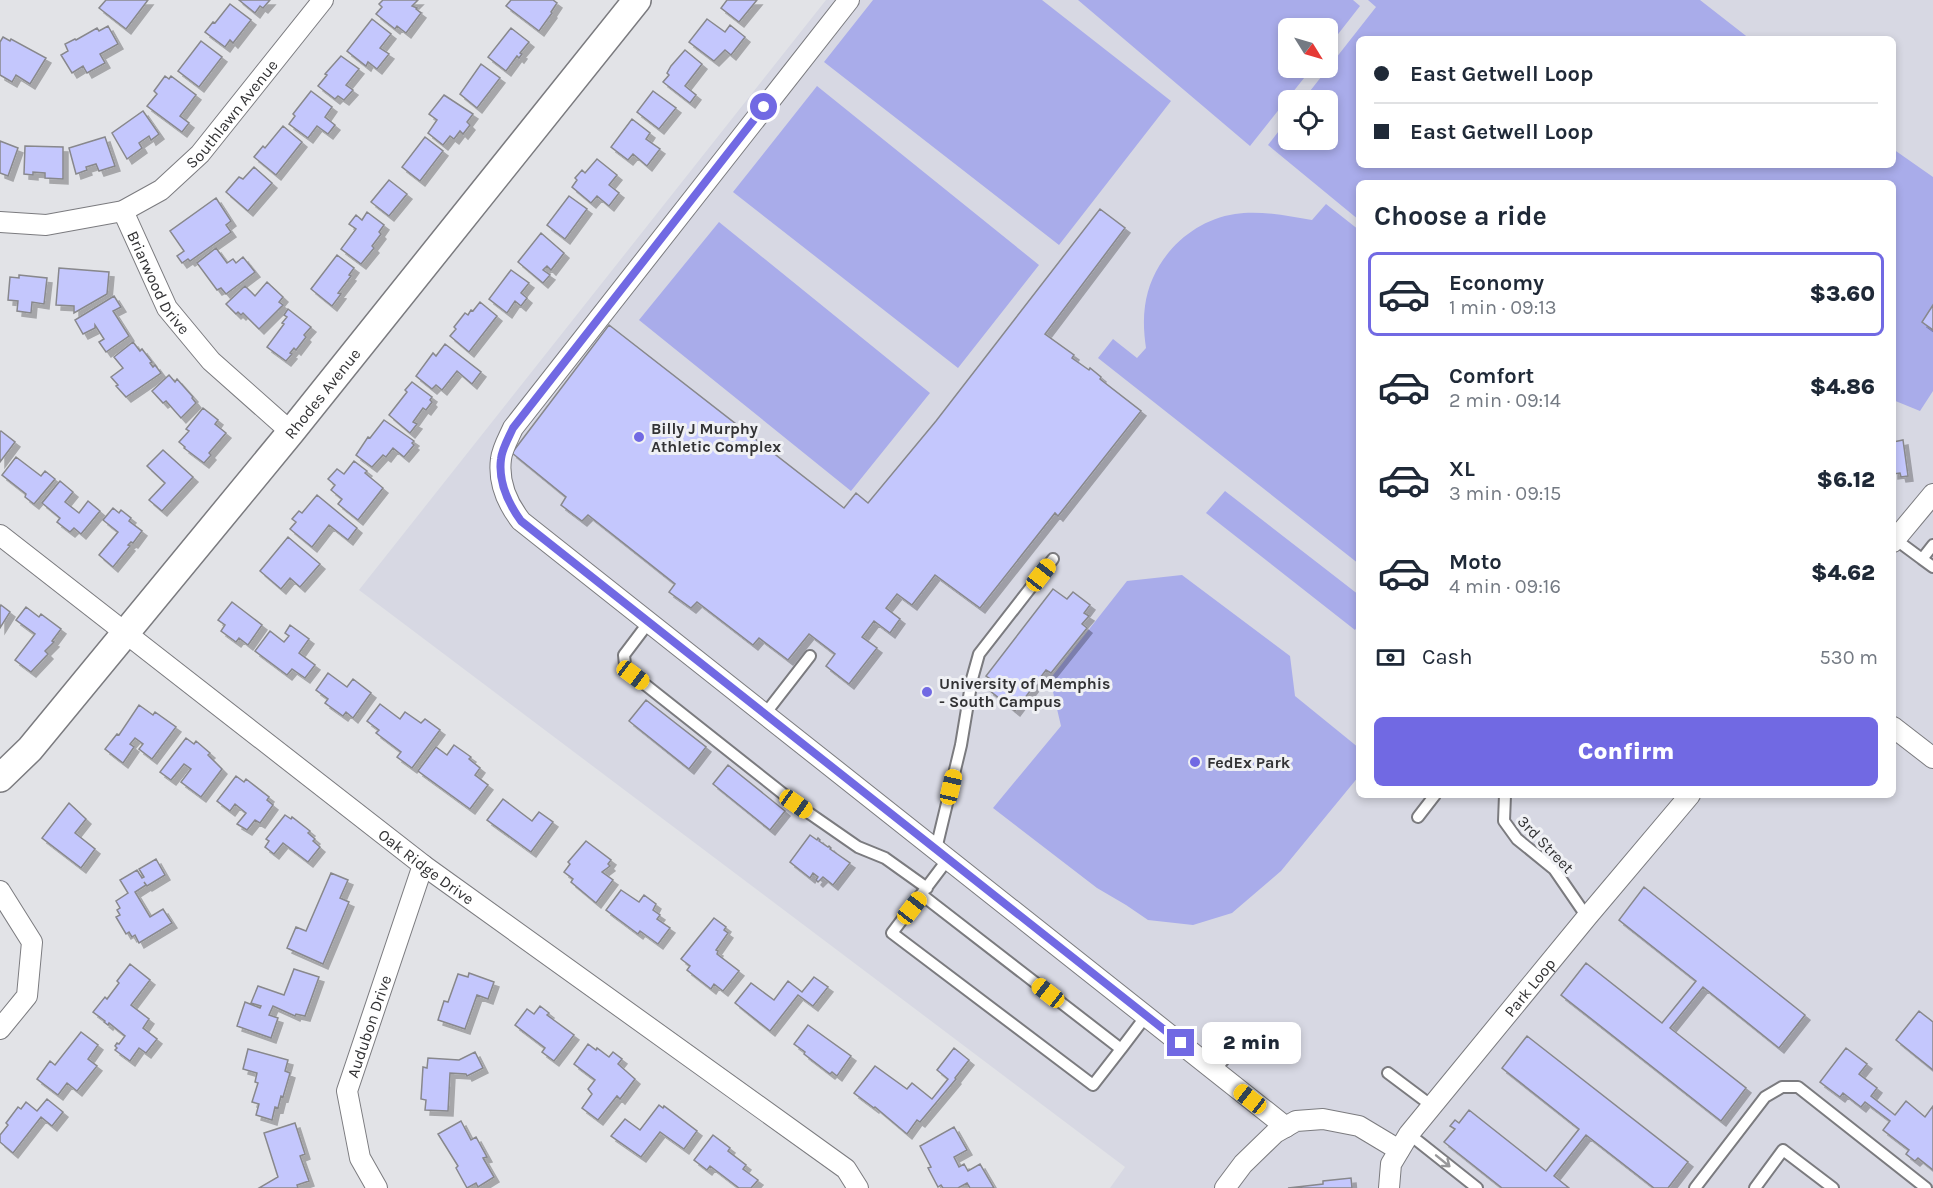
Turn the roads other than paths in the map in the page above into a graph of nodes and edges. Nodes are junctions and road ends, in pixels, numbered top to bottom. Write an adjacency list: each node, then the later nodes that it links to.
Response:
1 (323, 0): 4 (street, Southlawn Avenue)
2 (638, 0): 6 (main road, Rhodes Avenue)
3 (849, 0): 15 (street)
4 (123, 211): 5 (street, Briarwood Drive); 6 (street, Briarwood Drive)
5 (0, 222)
6 (291, 432): 16 (main road, Rhodes Avenue)
7 (1932, 498): 9 (street)
8 (0, 535): 16 (street, Oak Ridge Drive)
9 (1896, 538)
10 (1896, 541): 13 (lane)
11 (1933, 545): 13 (lane)
12 (1053, 559): 26 (lane)
13 (1922, 559): 14 (lane)
14 (1933, 567)
15 (649, 622): 18 (street); 29 (lane)
16 (124, 633): 21 (main road, Rhodes Avenue); 27 (street, Oak Ridge Drive)
17 (810, 656): 18 (lane)
18 (765, 714): 26 (street)
19 (1896, 729): 20 (street)
20 (1933, 758)
21 (0, 778)
22 (1433, 798): 25 (lane)
23 (1505, 798): 30 (lane, 3rd Street)
24 (1687, 798): 30 (street, Park Loop)
25 (1418, 817)
26 (942, 854): 29 (lane); 31 (street)
27 (423, 865): 40 (street, Audubon Drive); 41 (street, Oak Ridge Drive)
28 (0, 891): 32 (street)
29 (924, 892): 34 (lane); 34 (lane)
30 (1587, 917): 37 (street, Park Loop)
31 (1146, 1016): 34 (lane); 35 (street)
32 (0, 1029)
33 (1235, 1046): 35 (lane)
34 (1121, 1049)
35 (1215, 1070): 38 (street)
36 (1388, 1072): 37 (lane)
37 (1432, 1106): 39 (street, Park Loop)
38 (1286, 1127): 39 (street); 42 (street)
39 (1404, 1142): 43 (street, Park Loop); 44 (lane, one-way to 44)
40 (377, 1188)
41 (858, 1188)
42 (1225, 1188)
43 (1389, 1188)
44 (1477, 1188)
45 (1695, 1188): 48 (lane)
46 (1755, 1188): 47 (lane)
47 (1833, 1188)
48 (1926, 1188)

